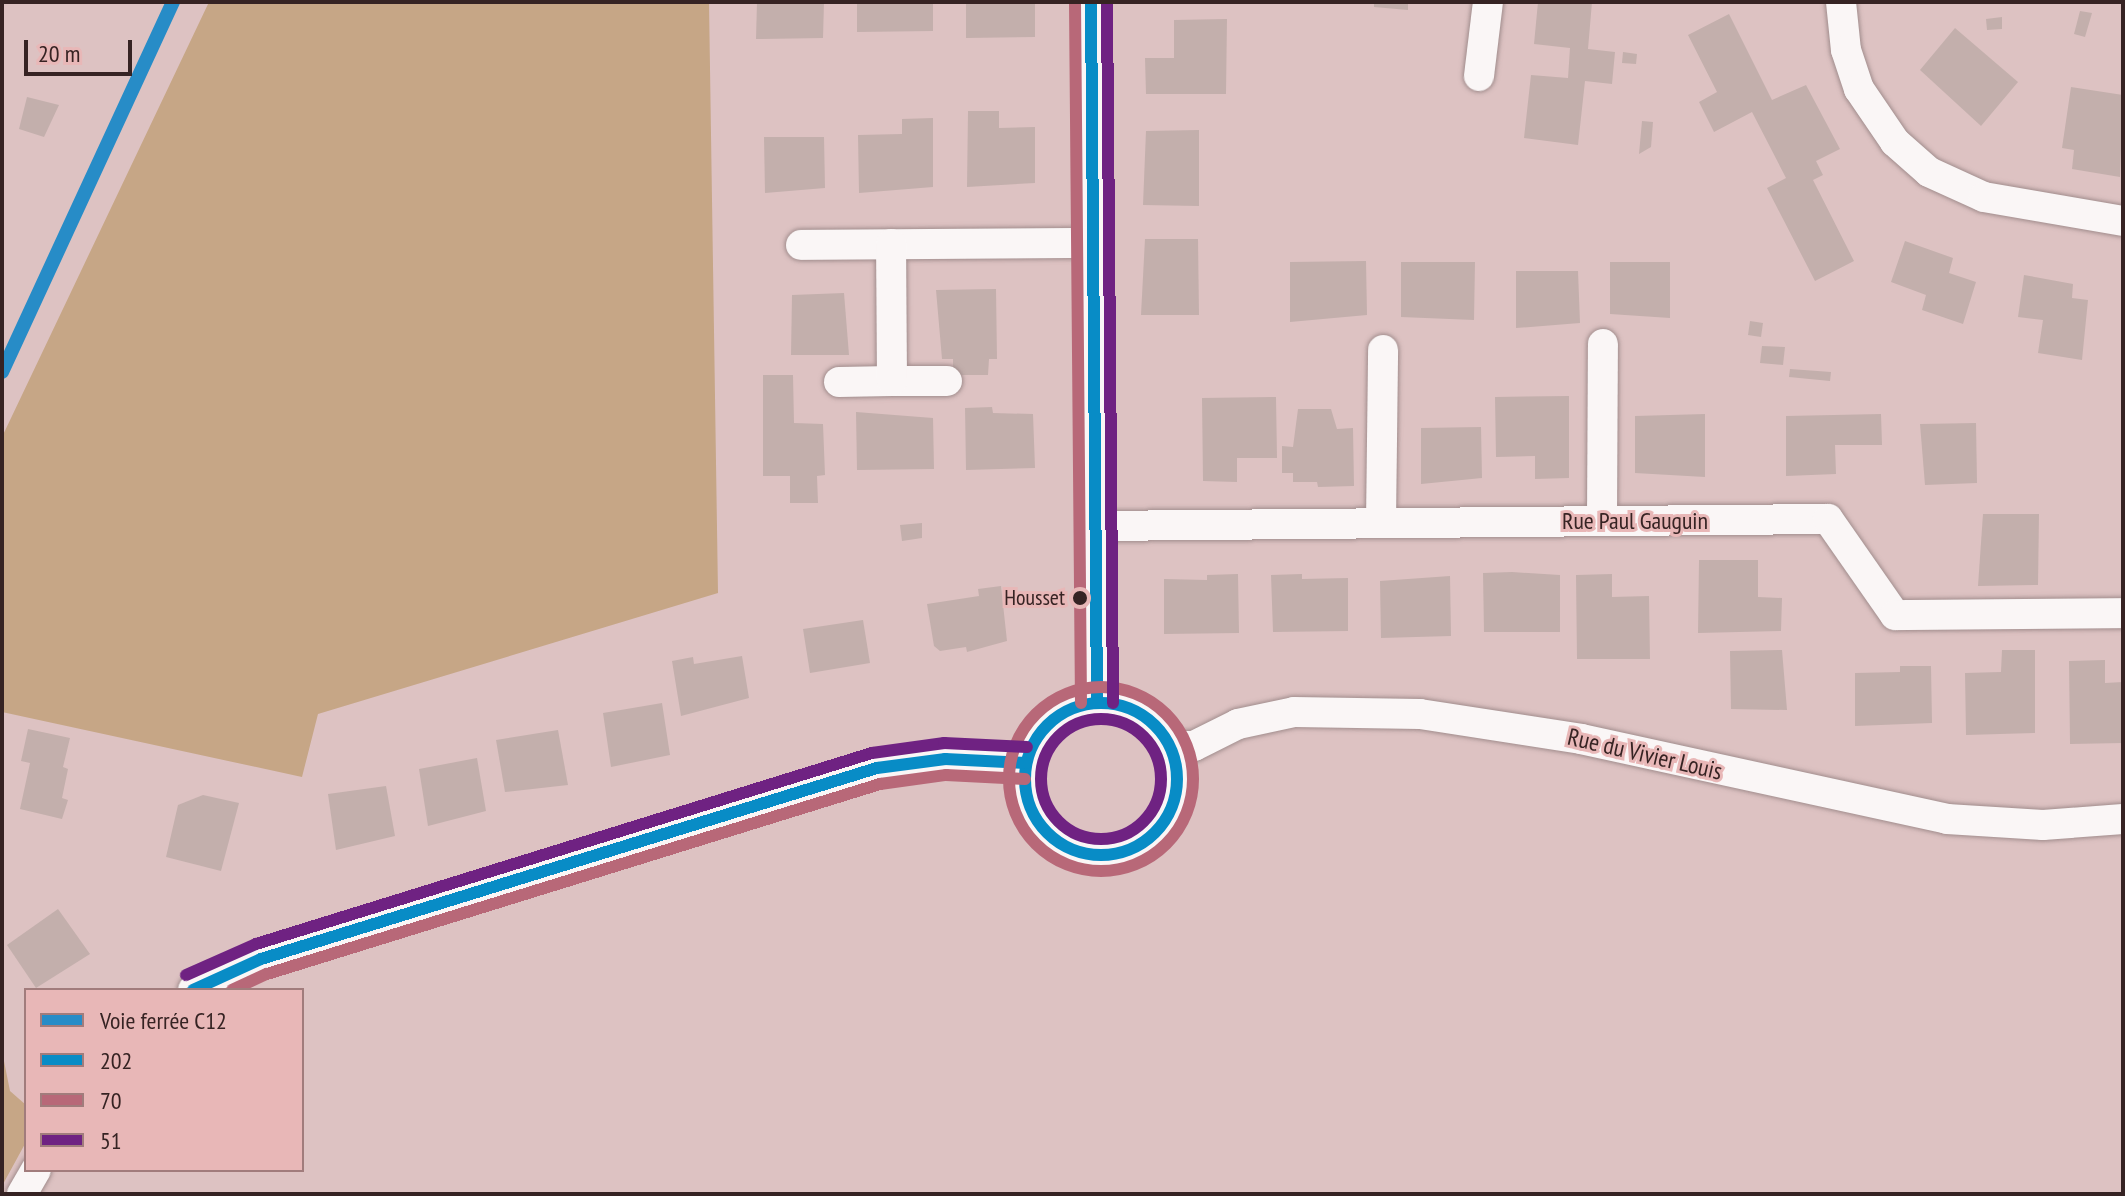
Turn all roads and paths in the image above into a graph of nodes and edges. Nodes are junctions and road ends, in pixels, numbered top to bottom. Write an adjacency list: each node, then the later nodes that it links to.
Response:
1 (1091, 2): 6 (street)
2 (1488, 2): 4 (street)
3 (1841, 2): 5 (street)
4 (1479, 76)
5 (2123, 221)
6 (1093, 243): 7 (street); 16 (street)
7 (891, 244): 8 (street); 11 (street)
8 (801, 245)
9 (1603, 344): 14 (street)
10 (1383, 350): 15 (street)
11 (892, 381): 12 (street); 13 (street)
12 (947, 381)
13 (839, 382)
14 (1602, 521): 15 (street, Rue Paul Gauguin); 17 (street, Rue Paul Gauguin)
15 (1381, 522): 16 (street, Rue Paul Gauguin)
16 (1096, 526): 18 (street)
17 (2123, 613)
18 (1097, 703): 19 (street); 20 (street)
19 (1169, 746): 20 (street); 21 (street, Rue du Vivier Louis)
20 (1026, 763): 22 (street)
21 (2123, 819)
22 (197, 988)
23 (35, 1172): 24 (street)
24 (22, 1194)

